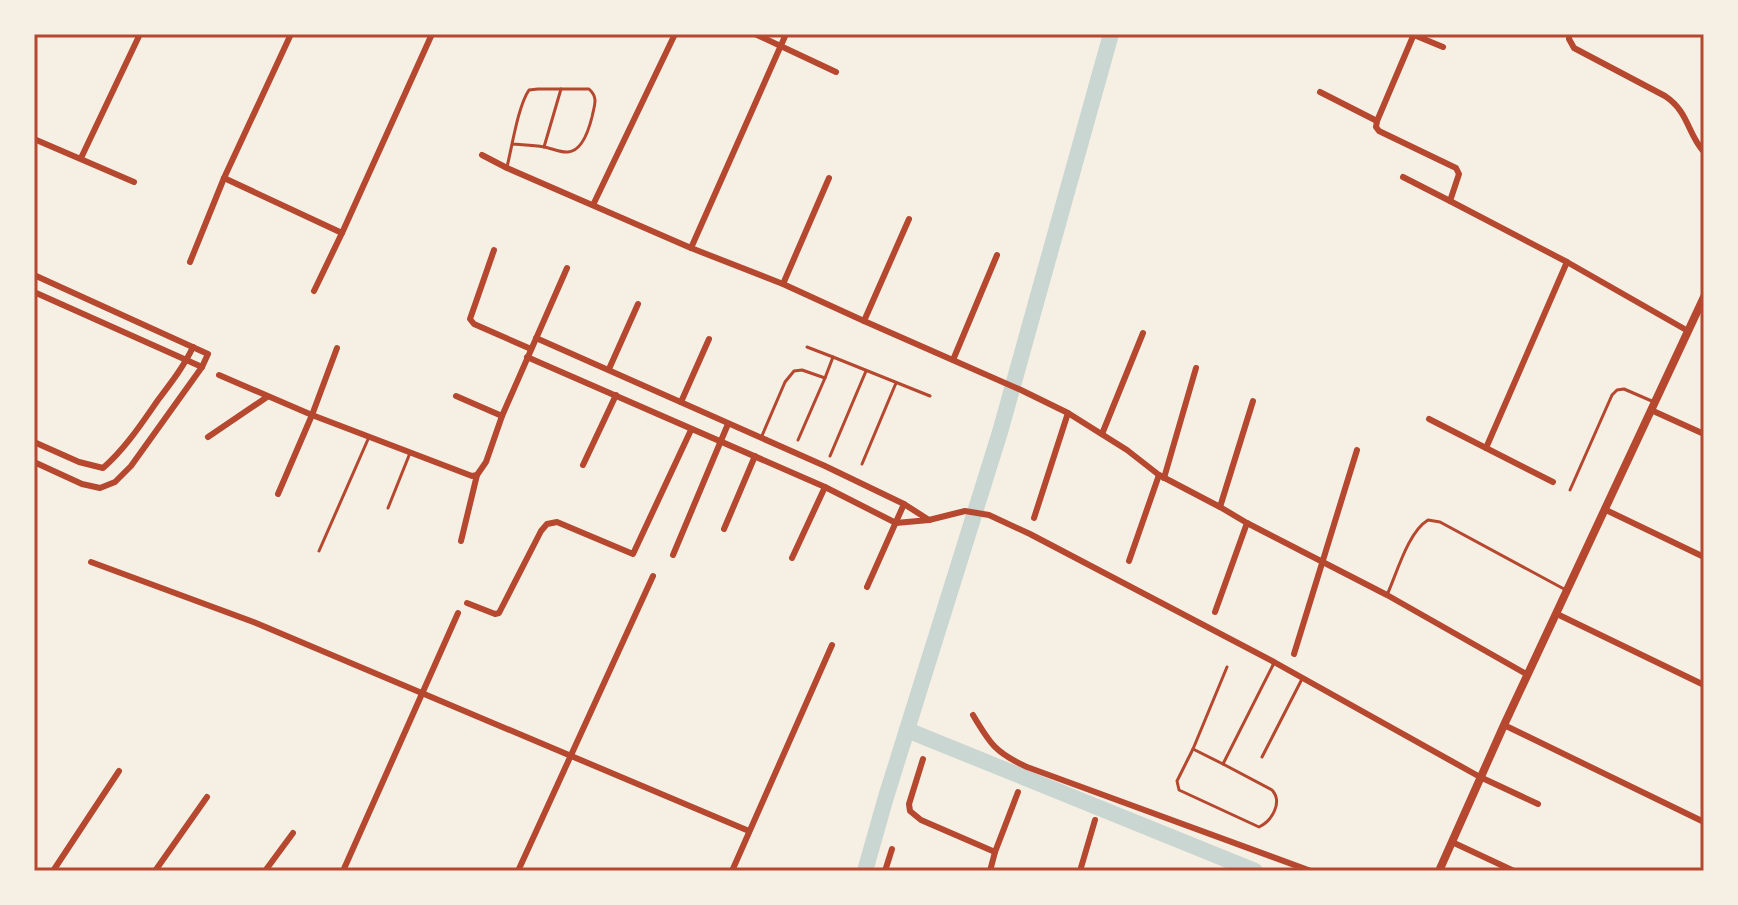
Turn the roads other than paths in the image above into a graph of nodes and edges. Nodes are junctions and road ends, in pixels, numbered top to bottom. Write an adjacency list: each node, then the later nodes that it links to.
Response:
1 (140, 34): 20 (street)
2 (291, 34): 23 (street)
3 (432, 34): 29 (street)
4 (675, 34): 27 (street)
5 (755, 34): 9 (street)
6 (786, 34): 9 (street)
7 (1569, 34): 18 (street)
8 (1414, 35): 10 (street); 14 (street)
9 (781, 46): 11 (street); 30 (street)
10 (1443, 47)
11 (836, 72)
12 (561, 89): 16 (lane); 17 (lane); 17 (lane)
13 (1320, 92): 14 (street)
14 (1377, 121): 26 (street)
15 (34, 139): 20 (street)
16 (512, 144): 17 (lane); 21 (lane)
17 (544, 147)
18 (1704, 152)
19 (482, 155): 21 (street)
20 (81, 158): 25 (street)
21 (507, 168): 27 (street)
22 (1403, 177): 26 (street)
23 (224, 178): 29 (street); 33 (street)
24 (829, 178): 37 (street)
25 (134, 182)
26 (1450, 201): 34 (street)
27 (593, 205): 30 (street)
28 (909, 219): 44 (street)
29 (342, 233): 39 (street)
30 (691, 248): 37 (street)
31 (494, 250): 52 (street)
32 (997, 255): 55 (street)
33 (190, 262)
34 (1567, 262): 45 (street); 85 (street)
35 (567, 268): 47 (street)
36 (34, 275): 38 (street)
37 (783, 284): 44 (street)
38 (66, 290): 42 (street); 49 (street)
39 (314, 291)
40 (34, 292): 42 (street)
41 (1703, 301): 45 (street)
42 (60, 304): 56 (street)
43 (638, 304): 59 (street)
44 (864, 321): 55 (street)
45 (1688, 331): 70 (street)
46 (1143, 333): 77 (street)
47 (536, 338): 52 (street); 59 (street)
48 (709, 339): 69 (street)
49 (193, 347): 56 (street); 57 (street)
50 (807, 347): 54 (lane)
51 (337, 348): 72 (street)
52 (531, 349): 53 (street)
53 (527, 357): 64 (street); 73 (street)
54 (833, 357): 60 (lane); 62 (lane)
55 (953, 360): 71 (street)
56 (186, 361): 57 (street); 83 (street)
57 (202, 367): 90 (street)
58 (1196, 368): 95 (street)
59 (609, 369): 69 (street)
60 (866, 371): 63 (lane); 89 (lane)
61 (219, 375): 67 (street)
62 (825, 378): 81 (lane); 82 (lane)
63 (896, 383): 66 (lane); 91 (lane)
64 (616, 395): 76 (street); 92 (street)
65 (456, 396): 73 (street)
66 (930, 396)
67 (267, 397): 72 (street); 79 (street)
68 (1253, 401): 102 (street)
69 (681, 402): 75 (street)
70 (1652, 406): 78 (street); 99 (lane); 104 (street)
71 (1068, 413): 77 (street); 105 (street)
72 (312, 415): 80 (street); 100 (street)
73 (502, 416): 94 (street)
74 (1429, 419): 85 (street)
75 (728, 424): 81 (street); 84 (street)
76 (691, 430): 84 (street); 122 (street)
77 (1102, 434): 95 (street)
78 (1704, 434)
79 (208, 437)
80 (369, 437): 87 (street); 111 (lane)
81 (761, 438): 93 (street)
82 (798, 440)
83 (34, 442)
84 (720, 442): 88 (street); 112 (street)
85 (1486, 448): 96 (street)
86 (1357, 450): 117 (street)
87 (410, 453): 94 (street); 103 (lane)
88 (755, 456): 97 (street); 109 (street)
89 (830, 456)
90 (34, 462)
91 (862, 464)
92 (583, 465)
93 (825, 466): 97 (street); 101 (street)
94 (477, 475): 110 (street)
95 (1161, 476): 102 (street); 115 (street)
96 (1553, 482)
97 (817, 483): 98 (street)
98 (825, 487): 107 (street); 114 (street)
99 (1570, 490)
100 (278, 494)
101 (904, 504): 106 (street); 107 (street)
102 (1220, 507): 108 (street)
103 (388, 508)
104 (1606, 510): 113 (street); 120 (street)
105 (1034, 518)
106 (929, 520): 107 (street); 128 (street)
107 (896, 523): 119 (street)
108 (1247, 523): 117 (street); 123 (street)
109 (724, 529)
110 (461, 541)
111 (319, 551)
112 (673, 555)
113 (1704, 557)
114 (792, 558)
115 (1129, 561)
116 (91, 562): 133 (street)
117 (1324, 562): 121 (street); 127 (street)
118 (653, 576): 137 (street)
119 (867, 587)
120 (1567, 591): 121 (lane); 125 (street)
121 (1387, 595): 130 (street)
122 (467, 603)
123 (1215, 612)
124 (458, 613): 133 (street)
125 (1557, 614): 130 (street); 132 (street)
126 (832, 645): 148 (street)
127 (1294, 654)
128 (1274, 662): 131 (street); 140 (lane)
129 (1227, 667): 136 (lane)
130 (1528, 675): 135 (street)
131 (1303, 678): 138 (lane); 142 (street)
132 (1704, 685)
133 (423, 693): 137 (street); 156 (street)
134 (973, 715): 162 (street)
135 (1504, 725): 142 (street); 146 (street)
136 (1193, 749): 140 (lane); 140 (lane)
137 (570, 756): 148 (street); 157 (street)
138 (1262, 757)
139 (923, 759): 152 (street)
140 (1223, 764)
141 (119, 771): 153 (street)
142 (1480, 777): 145 (street); 150 (street)
143 (1018, 792): 152 (street)
144 (207, 797): 154 (street)
145 (1538, 804)
146 (1703, 819)
147 (1095, 820): 161 (street)
148 (749, 831): 158 (street)
149 (293, 833): 155 (street)
150 (1452, 842): 163 (street); 164 (street)
151 (892, 849): 159 (street)
152 (995, 852): 160 (street)
153 (53, 871)
154 (155, 871)
155 (265, 871)
156 (343, 871)
157 (518, 871)
158 (732, 871)
159 (885, 871)
160 (990, 871)
161 (1080, 871)
162 (1311, 871)
163 (1439, 871)
164 (1514, 871)

